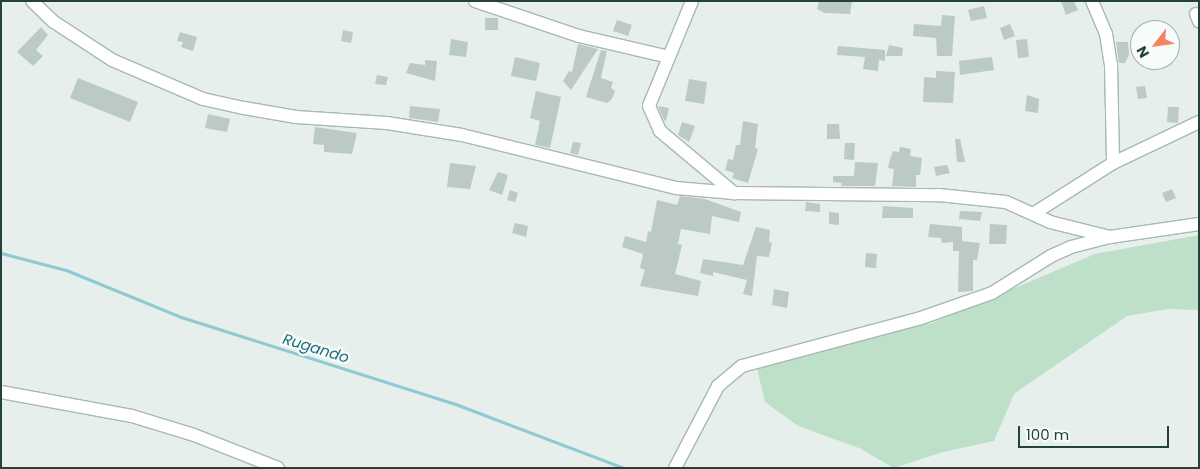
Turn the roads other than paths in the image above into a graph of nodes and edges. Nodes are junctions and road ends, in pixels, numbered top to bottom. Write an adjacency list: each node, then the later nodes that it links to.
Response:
1 (32, 1): 8 (street)
2 (475, 1): 5 (street)
3 (692, 1): 5 (street)
4 (1092, 1): 7 (street)
5 (670, 57): 8 (street)
6 (1199, 122): 7 (street)
7 (1114, 163): 9 (street)
8 (734, 193): 9 (street)
9 (1033, 214): 11 (street)
10 (1199, 224): 11 (street)
11 (1110, 237): 14 (street)
12 (1, 392): 13 (street)
13 (278, 468)
14 (675, 468)

